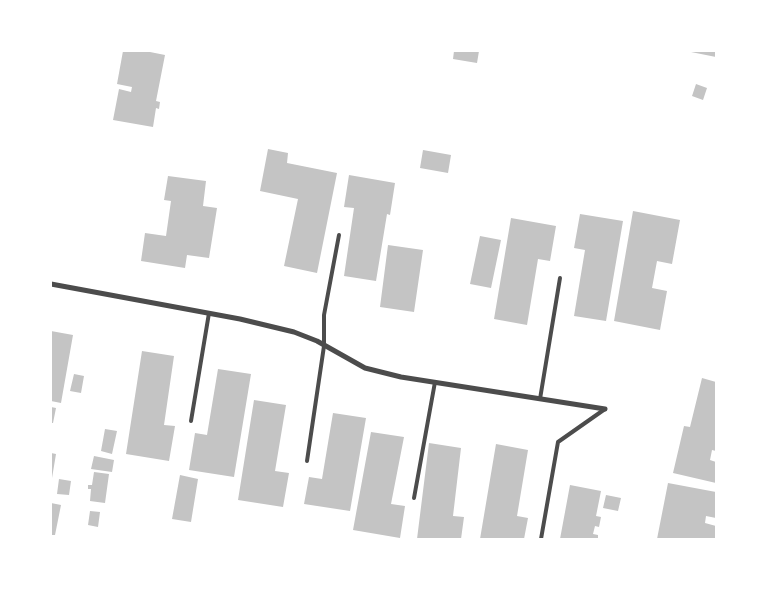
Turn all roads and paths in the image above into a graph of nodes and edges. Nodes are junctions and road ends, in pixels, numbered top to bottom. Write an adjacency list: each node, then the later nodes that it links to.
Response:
1 (339, 235): 5 (lane)
2 (560, 278): 7 (lane)
3 (51, 284): 4 (street)
4 (209, 313): 5 (street); 9 (lane)
5 (324, 346): 6 (street); 10 (lane)
6 (435, 382): 7 (street); 11 (lane)
7 (540, 399): 8 (street)
8 (606, 409): 12 (lane)
9 (191, 421)
10 (307, 461)
11 (414, 498)
12 (541, 539)

